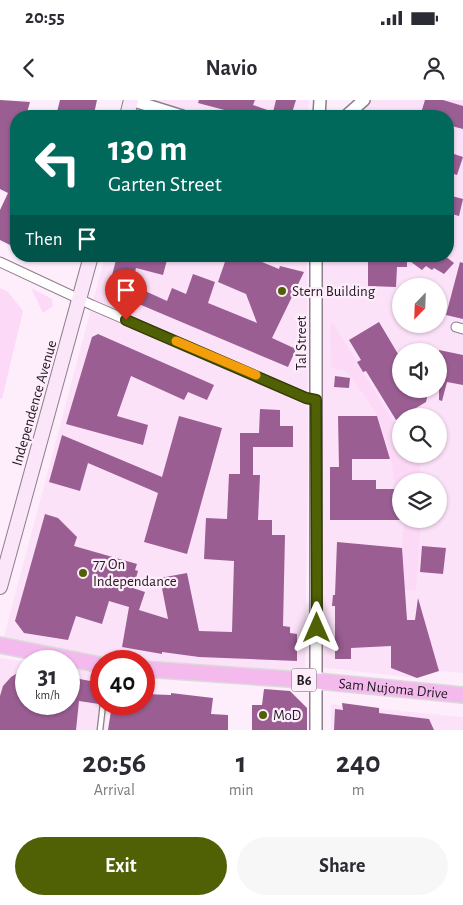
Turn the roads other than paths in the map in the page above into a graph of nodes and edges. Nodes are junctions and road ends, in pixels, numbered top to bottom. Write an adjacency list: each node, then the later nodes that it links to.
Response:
1 (131, 100): 3 (street)
2 (364, 100): 4 (street)
3 (163, 110)
4 (353, 110)
5 (0, 262): 8 (street)
6 (89, 262): 8 (main road, Independence Avenue)
7 (316, 262): 9 (street, Tal Street)
8 (80, 298): 9 (street); 10 (main road, Independence Avenue)
9 (316, 400): 14 (street, Tal Street)
10 (0, 587)
11 (0, 645): 12 (highway)
12 (90, 663)
13 (155, 669): 14 (highway, Sam Nujoma Drive / B6)
14 (317, 681): 15 (highway, Sam Nujoma Drive / B6); 18 (street, Tal Street)
15 (463, 695)
16 (101, 715): 17 (lane)
17 (100, 730)
18 (316, 730)

